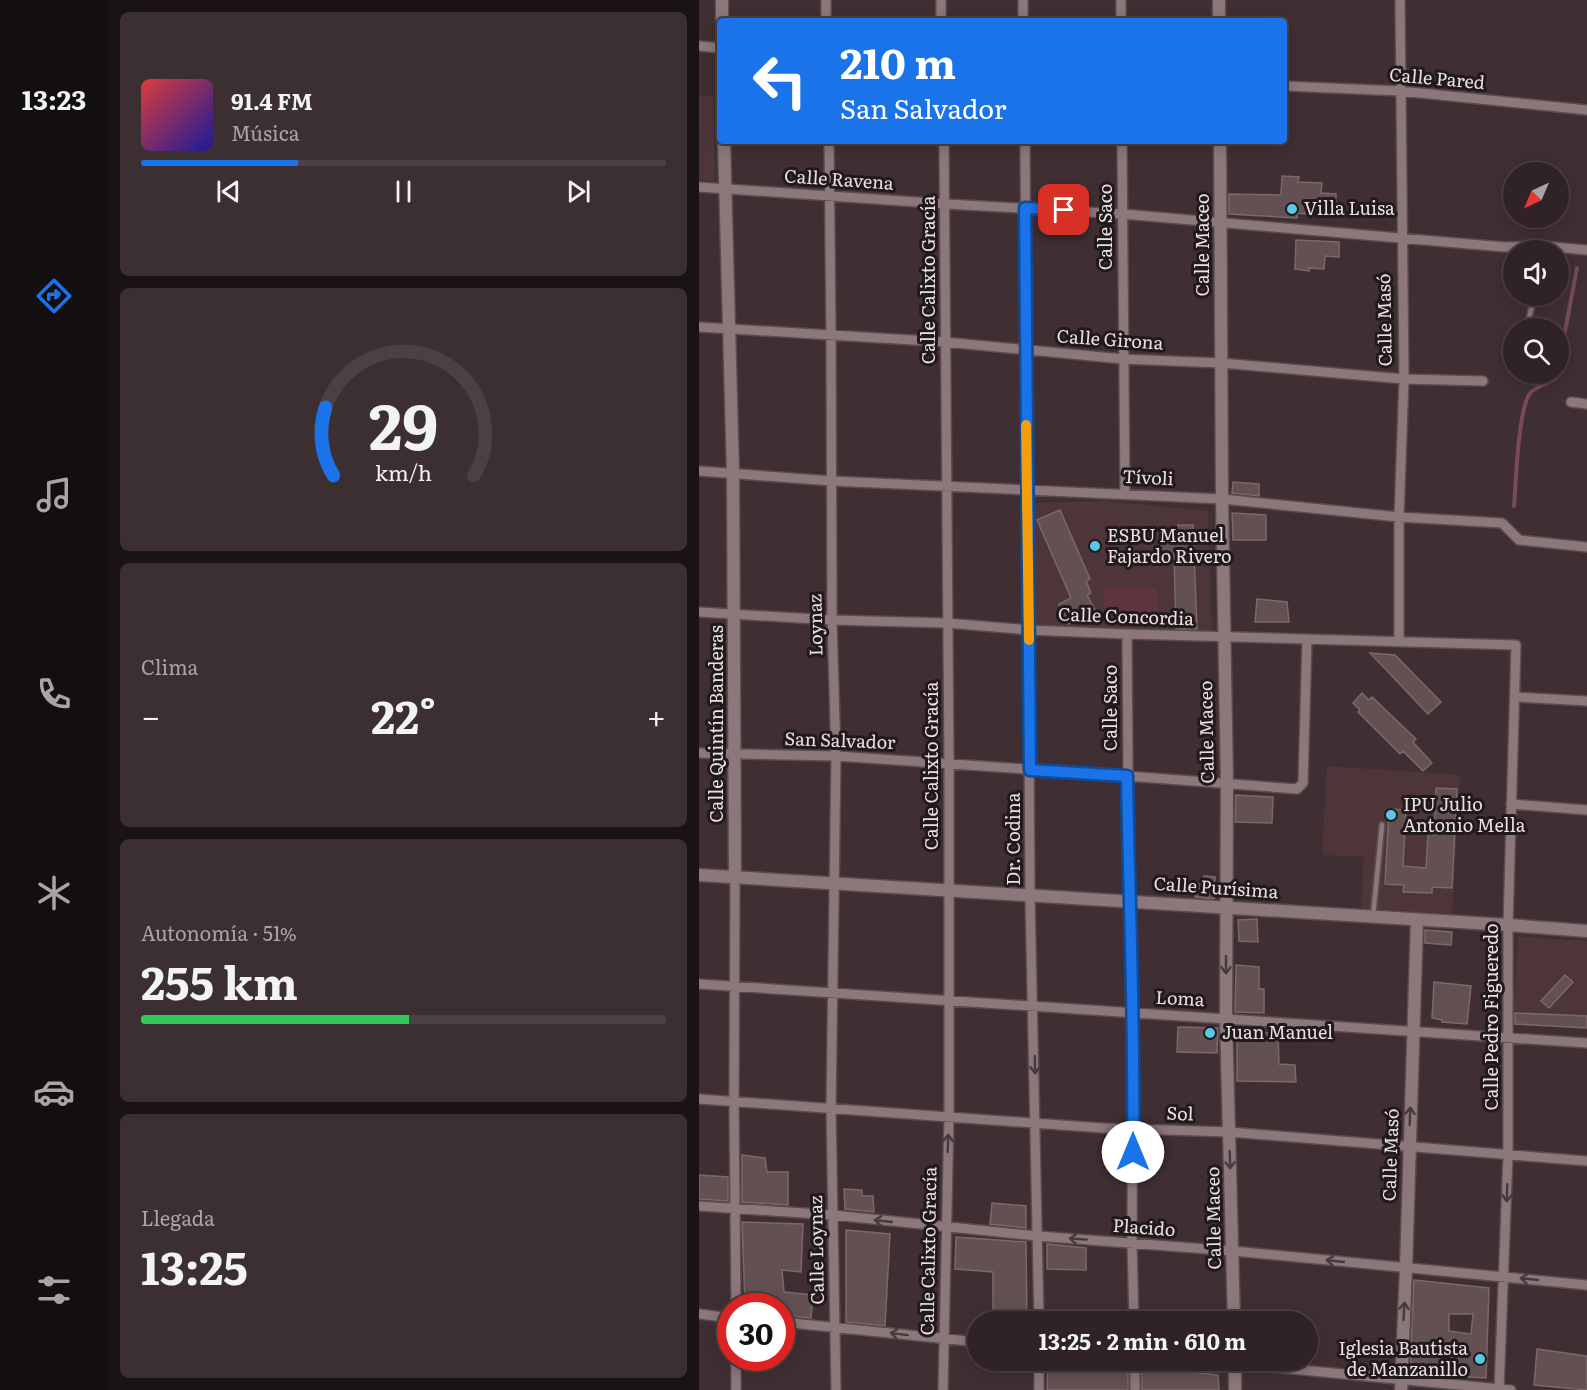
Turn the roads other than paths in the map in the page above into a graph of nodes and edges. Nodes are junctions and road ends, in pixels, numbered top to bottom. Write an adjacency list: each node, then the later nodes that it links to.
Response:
1 (722, 0): 8 (street)
2 (826, 0): 9 (street)
3 (941, 0): 10 (street)
4 (1023, 0): 11 (street)
5 (1121, 0): 12 (street)
6 (1219, 0): 13 (street)
7 (1400, 0): 17 (street, Calle Masó)
8 (722, 18)
9 (826, 18)
10 (941, 18)
11 (1023, 18)
12 (1121, 18)
13 (1219, 18)
14 (699, 46): 15 (street)
15 (717, 48)
16 (1287, 86): 17 (street, Calle Pared)
17 (1400, 91): 18 (street, Calle Pared); 32 (street, Calle Masó)
18 (1587, 110)
19 (724, 144): 26 (street, Calle Quintín Banderas)
20 (829, 144): 27 (street, Loynaz)
21 (944, 144): 28 (street, Calle Calixto Gracía)
22 (1025, 144): 29 (street, Dr. Codina)
23 (1122, 144): 30 (street, Calle Saco)
24 (1220, 144): 31 (street, Calle Maceo)
25 (699, 187): 26 (street, Calle Ravena)
26 (725, 188): 27 (street, Calle Ravena); 37 (street, Calle Quintín Banderas)
27 (830, 195): 28 (street, Calle Ravena); 38 (street, Loynaz)
28 (946, 204): 29 (street, Calle Ravena); 39 (street, Calle Calixto Gracía)
29 (1025, 208): 30 (street, Calle Ravena); 40 (street, Dr. Codina)
30 (1123, 214): 31 (street, Calle Ravena); 41 (street, Calle Saco)
31 (1222, 223): 32 (street, Calle Ravena); 42 (street, Calle Maceo)
32 (1402, 238): 33 (street, Calle Ravena); 43 (street, Calle Masó)
33 (1503, 247)
34 (1569, 249): 35 (street, Calle Ravena)
35 (1587, 250)
36 (699, 327): 37 (street, Calle Girona)
37 (729, 328): 38 (street, Calle Girona); 48 (street, Calle Quintín Banderas)
38 (831, 335): 39 (street, Calle Girona); 49 (street, Loynaz)
39 (945, 342): 40 (street, Calle Girona); 50 (street, Calle Calixto Gracía)
40 (1025, 349): 41 (street, Calle Girona); 51 (street, Dr. Codina)
41 (1123, 359): 42 (street, Calle Girona); 52 (street, Calle Saco)
42 (1221, 363): 43 (street, Calle Girona); 53 (street, Calle Maceo)
43 (1404, 379): 44 (street, Calle Girona); 54 (street, Calle Masó)
44 (1483, 381)
45 (1571, 402): 46 (street)
46 (1587, 404)
47 (699, 471): 48 (street, Tívoli)
48 (733, 473): 49 (street, Tívoli); 57 (street, Calle Quintín Banderas)
49 (832, 481): 50 (street, Tívoli); 58 (street, Loynaz)
50 (946, 486): 51 (street, Tívoli); 59 (street, Calle Calixto Gracía)
51 (1027, 489): 52 (street, Tívoli); 60 (street, Dr. Codina)
52 (1125, 493): 53 (street, Tívoli)
53 (1222, 499): 54 (street, Tívoli); 62 (street, Calle Maceo)
54 (1399, 517): 55 (street, Tívoli); 64 (street, Calle Masó)
55 (1587, 547)
56 (699, 612): 57 (street, Calle Concordia)
57 (735, 614): 58 (street, Calle Concordia); 69 (street, Calle Quintín Banderas)
58 (832, 620): 59 (street, Calle Concordia); 70 (street, Loynaz)
59 (947, 623): 60 (street, Calle Concordia); 71 (street, Calle Calixto Gracía)
60 (1029, 630): 61 (street, Calle Concordia); 72 (street, Dr. Codina)
61 (1127, 634): 62 (street, Calle Concordia); 73 (street, Calle Saco)
62 (1224, 638): 63 (street, Calle Concordia); 74 (street, Calle Maceo)
63 (1307, 639): 64 (street, Calle Concordia); 74 (street, San Salvador)
64 (1399, 640): 65 (street, Calle Concordia)
65 (1516, 645): 66 (street, Calle Pedro Figueredo)
66 (1515, 697): 67 (street); 75 (street, Calle Pedro Figueredo)
67 (1587, 700)
68 (699, 753): 69 (street, San Salvador)
69 (735, 754): 70 (street, San Salvador); 79 (street, Calle Quintín Banderas)
70 (836, 756): 71 (street, San Salvador); 80 (street, Loynaz)
71 (949, 763): 72 (street, San Salvador); 81 (street, Calle Calixto Gracía)
72 (1030, 770): 73 (street, San Salvador); 82 (street, Dr. Codina)
73 (1127, 776): 74 (street, San Salvador); 83 (street, Calle Saco)
74 (1227, 784): 84 (street, Calle Maceo)
75 (1511, 804): 76 (street); 87 (street, Calle Pedro Figueredo)
76 (1587, 810)
77 (1382, 825): 85 (lane)
78 (699, 875): 79 (street, Calle Purísima)
79 (735, 878): 80 (street, Calle Purísima); 90 (street, Calle Quintín Banderas)
80 (834, 882): 81 (street, Calle Purísima); 91 (street, Loynaz)
81 (949, 890): 82 (street, Calle Purísima); 92 (street, Calle Calixto Gracía)
82 (1030, 896): 83 (street, Calle Purísima); 93 (street, Dr. Codina)
83 (1129, 901): 84 (street, Calle Purísima); 94 (street, Calle Saco)
84 (1225, 907): 85 (street, Calle Purísima); 95 (street, Calle Maceo, one-way to 95)
85 (1373, 916): 86 (street, Calle Purísima)
86 (1417, 920): 87 (street, Calle Purísima); 96 (street, Calle Masó)
87 (1508, 925): 88 (street, Calle Purísima); 97 (street, Calle Pedro Figueredo)
88 (1587, 931)
89 (699, 984): 90 (street, Loma)
90 (735, 986): 91 (street, Loma); 100 (street, Calle Quintín Banderas)
91 (833, 993): 92 (street, Loma); 101 (street, Loynaz)
92 (948, 1002): 93 (street, Loma); 102 (street, Calle Calixto Gracía)
93 (1033, 1006): 94 (street, Loma); 103 (street, Dr. Codina, one-way to 103)
94 (1133, 1013): 95 (street, Loma); 104 (street, Calle Saco)
95 (1226, 1018): 96 (street, Loma); 105 (street, Calle Maceo)
96 (1413, 1030): 97 (street, Loma); 106 (street, Calle Masó, one-way to 96)
97 (1507, 1037): 98 (street, Loma); 107 (street, Calle Pedro Figueredo)
98 (1587, 1043)
99 (699, 1100): 100 (street, Sol)
100 (734, 1103): 101 (street, Sol); 110 (street, Calle Quintín Banderas)
101 (831, 1109): 102 (street, Sol); 111 (street, Calle Loynaz)
102 (949, 1116): 103 (street, Sol); 112 (street, Calle Calixto Gracía, one-way to 102)
103 (1036, 1123): 104 (street, Sol); 113 (street, Dr. Codina)
104 (1134, 1129): 105 (street, Sol); 114 (street, Calle Saco)
105 (1229, 1132): 106 (street, Sol); 115 (street, Calle Maceo, one-way to 115)
106 (1409, 1148): 107 (street, Sol); 116 (street, Calle Masó)
107 (1508, 1155): 108 (street, Sol); 117 (street, Calle Pedro Figueredo, one-way to 117)
108 (1587, 1161)
109 (699, 1206): 110 (street, Placido)
110 (735, 1208): 111 (street, Placido); 119 (street, Calle Quintín Banderas)
111 (833, 1215): 112 (street, Placido, one-way to 111); 126 (street, Calle Loynaz)
112 (946, 1227): 113 (street, Placido); 127 (street, Calle Calixto Gracía)
113 (1037, 1236): 114 (street, Placido, one-way to 113); 120 (street, Dr. Codina)
114 (1132, 1243): 115 (street, Placido); 121 (street, Calle Saco)
115 (1233, 1251): 116 (street, Placido, one-way to 115); 122 (street, Calle Maceo)
116 (1406, 1268): 117 (street, Placido); 134 (street, Calle Masó, one-way to 116)
117 (1504, 1276): 118 (street, Placido, one-way to 117); 135 (street, Calle Pedro Figueredo)
118 (1587, 1285)
119 (737, 1293)
120 (1039, 1311)
121 (1134, 1311)
122 (1234, 1311)
123 (699, 1314): 124 (street)
124 (717, 1316)
125 (795, 1323): 126 (street)
126 (835, 1326): 127 (street, one-way to 126); 137 (street, Calle Loynaz)
127 (944, 1339): 128 (street); 138 (street, Calle Calixto Gracía)
128 (967, 1341)
129 (736, 1371): 136 (street)
130 (1039, 1371): 139 (street)
131 (1135, 1371): 140 (street)
132 (1235, 1371): 141 (street)
133 (1300, 1371): 134 (street)
134 (1401, 1385): 135 (street)
135 (1499, 1389): 142 (street)
136 (736, 1390)
137 (836, 1390)
138 (943, 1390)
139 (1039, 1390)
140 (1135, 1390)
141 (1235, 1390)
142 (1511, 1390)

